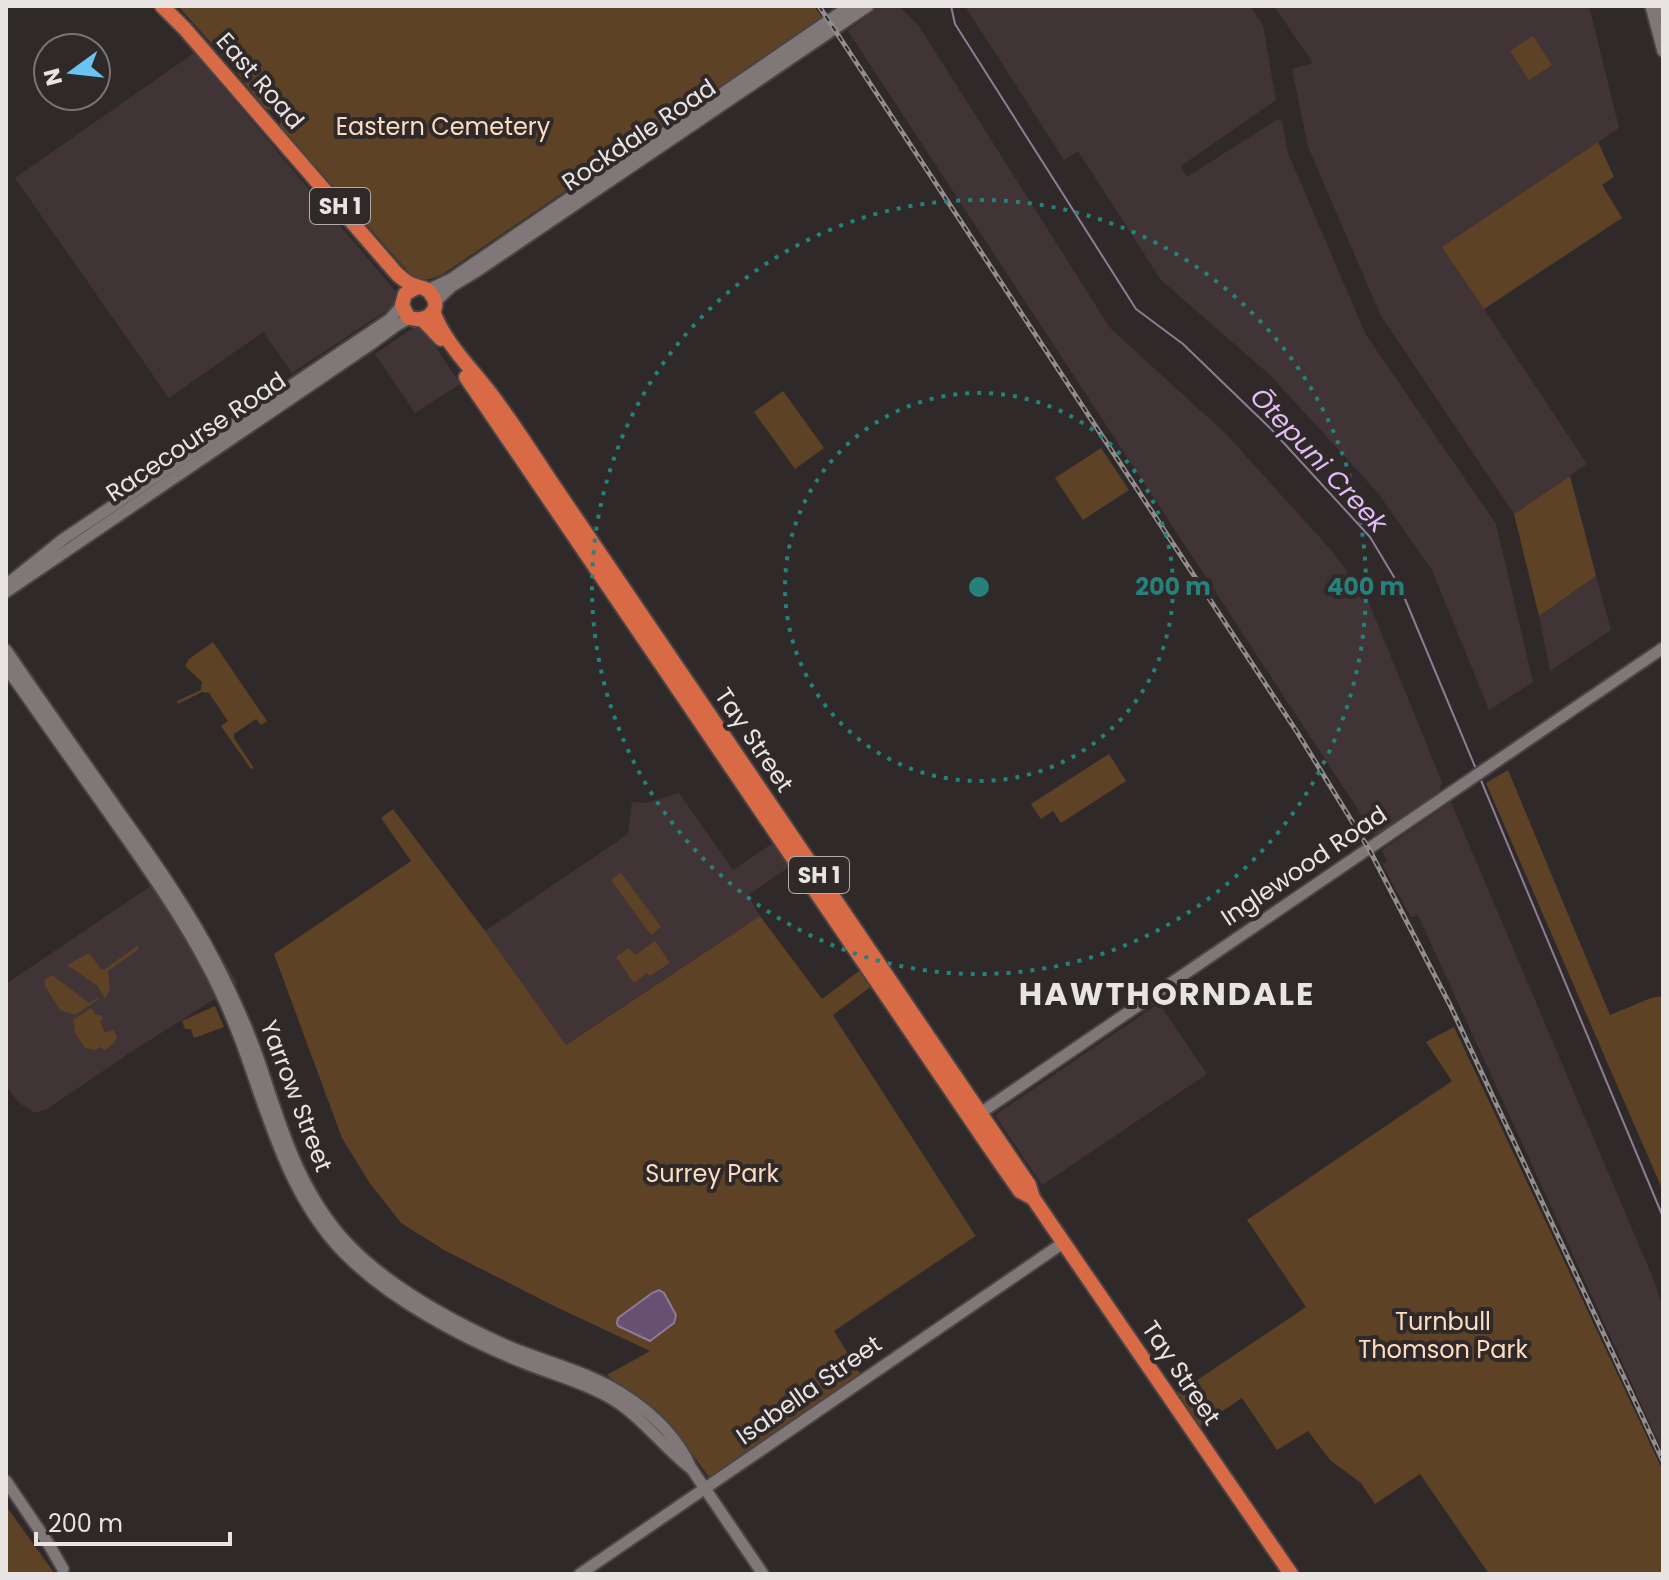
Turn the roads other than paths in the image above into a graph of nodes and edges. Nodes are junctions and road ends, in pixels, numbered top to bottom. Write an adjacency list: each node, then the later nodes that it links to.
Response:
1 (850, 6): 8 (street, Rockdale Road)
2 (868, 6): 8 (street, Rockdale Road)
3 (1651, 6): 7 (street)
4 (1661, 6): 6 (street)
5 (164, 8): 9 (highway, East Road / SH 1)
6 (1663, 15)
7 (1663, 51)
8 (636, 158): 9 (street, Rockdale Road)
9 (419, 304): 10 (street, Racecourse Road); 16 (highway, Tay Street / SH 1)
10 (109, 516): 11 (street, Racecourse Road); 12 (street, Racecourse Road)
11 (6, 585)
12 (6, 592)
13 (1663, 648): 16 (street, Inglewood Road)
14 (6, 650): 18 (street, Yarrow Street)
15 (6, 667): 18 (street, Yarrow Street)
16 (975, 1116): 17 (highway, Tay Street / SH 1)
17 (1063, 1243): 20 (street, Isabella Street); 25 (highway, Tay Street / SH 1)
18 (691, 1468): 20 (street, Yarrow Street)
19 (6, 1481): 22 (street)
20 (706, 1488): 23 (street, Isabella Street); 24 (street, Yarrow Street)
21 (6, 1492): 22 (street)
22 (65, 1572)
23 (580, 1574)
24 (763, 1574)
25 (1291, 1574)

